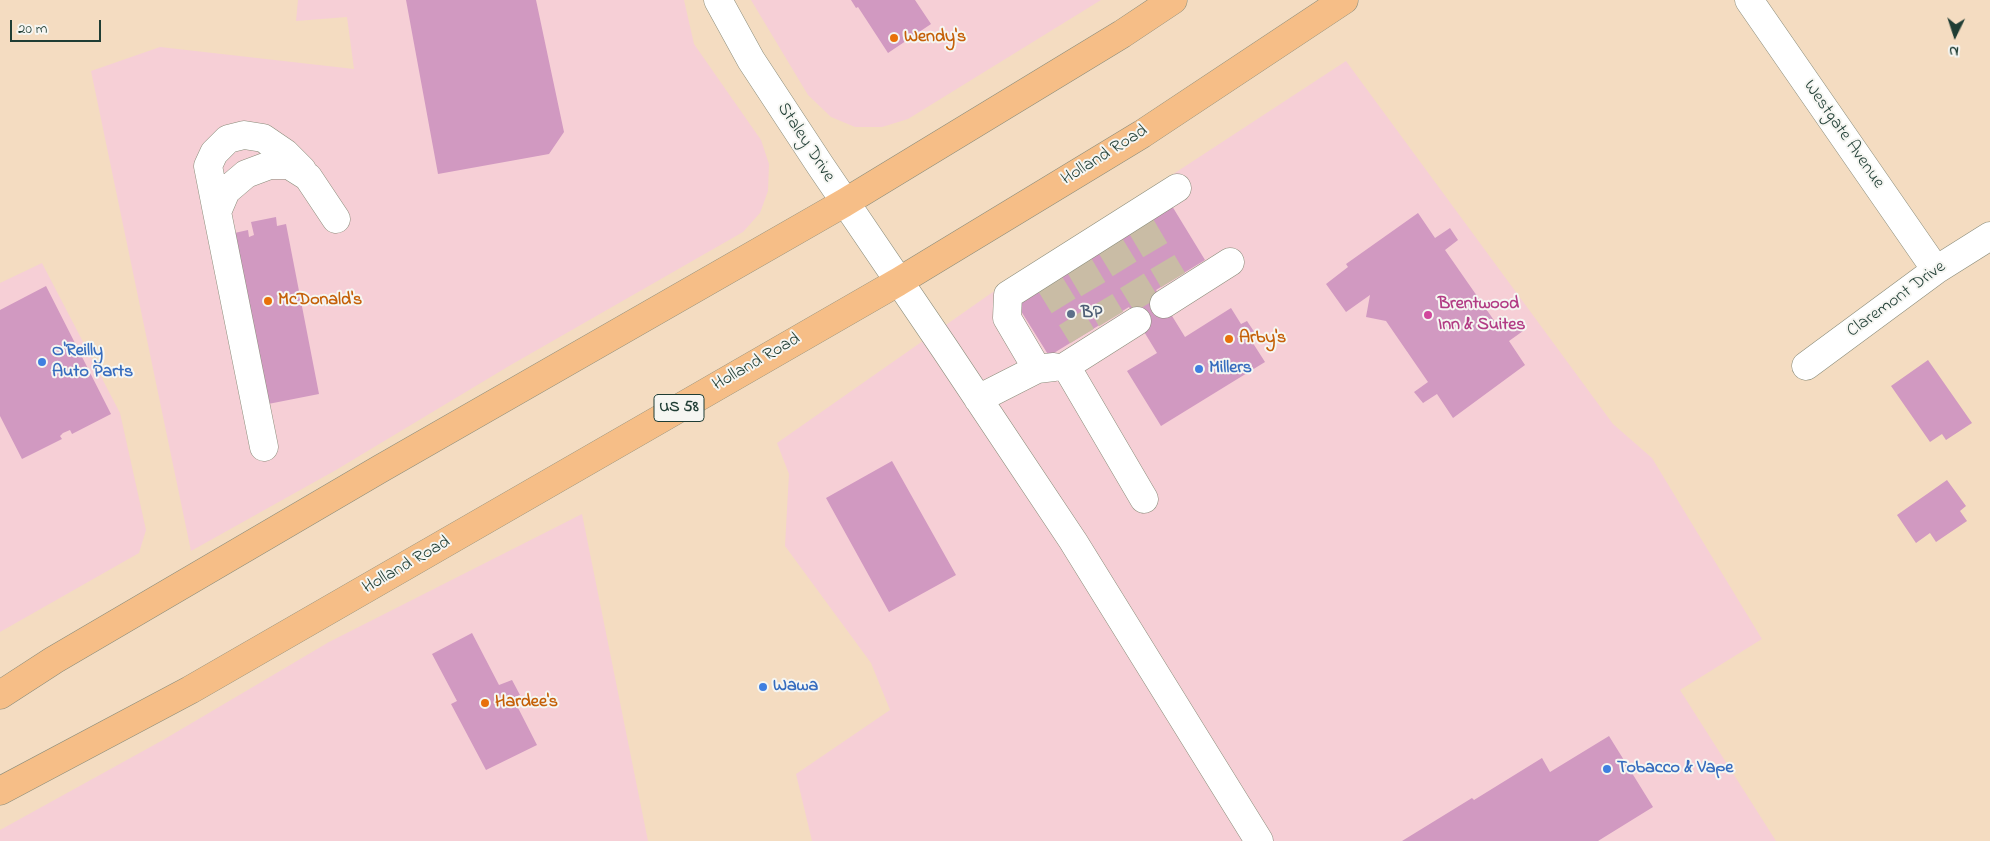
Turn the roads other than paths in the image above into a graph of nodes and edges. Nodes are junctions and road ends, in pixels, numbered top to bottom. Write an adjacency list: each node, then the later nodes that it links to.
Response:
1 (718, 0): 7 (street, Staley Drive)
2 (1174, 0): 7 (highway)
3 (1344, 0): 13 (highway, Holland Road / US 58)
4 (1749, 0): 12 (street, Westgate Avenue)
5 (308, 177): 8 (street); 8 (street); 9 (street)
6 (1177, 188): 18 (street)
7 (844, 203): 13 (street, Staley Drive); 22 (highway)
8 (217, 212): 20 (street)
9 (336, 219)
10 (1990, 236): 12 (street, Claremont Drive)
11 (1230, 262): 14 (street)
12 (1936, 270): 17 (street, Claremont Drive)
13 (898, 282): 19 (street, Staley Drive); 23 (highway, Holland Road / US 58)
14 (1173, 292)
15 (1122, 324): 16 (street)
16 (1066, 366): 18 (street); 21 (street)
17 (1806, 366)
18 (1037, 369): 19 (street)
19 (978, 399): 24 (street, Staley Drive)
20 (264, 447)
21 (1144, 499)
22 (0, 695)
23 (0, 791)
24 (1259, 841)

